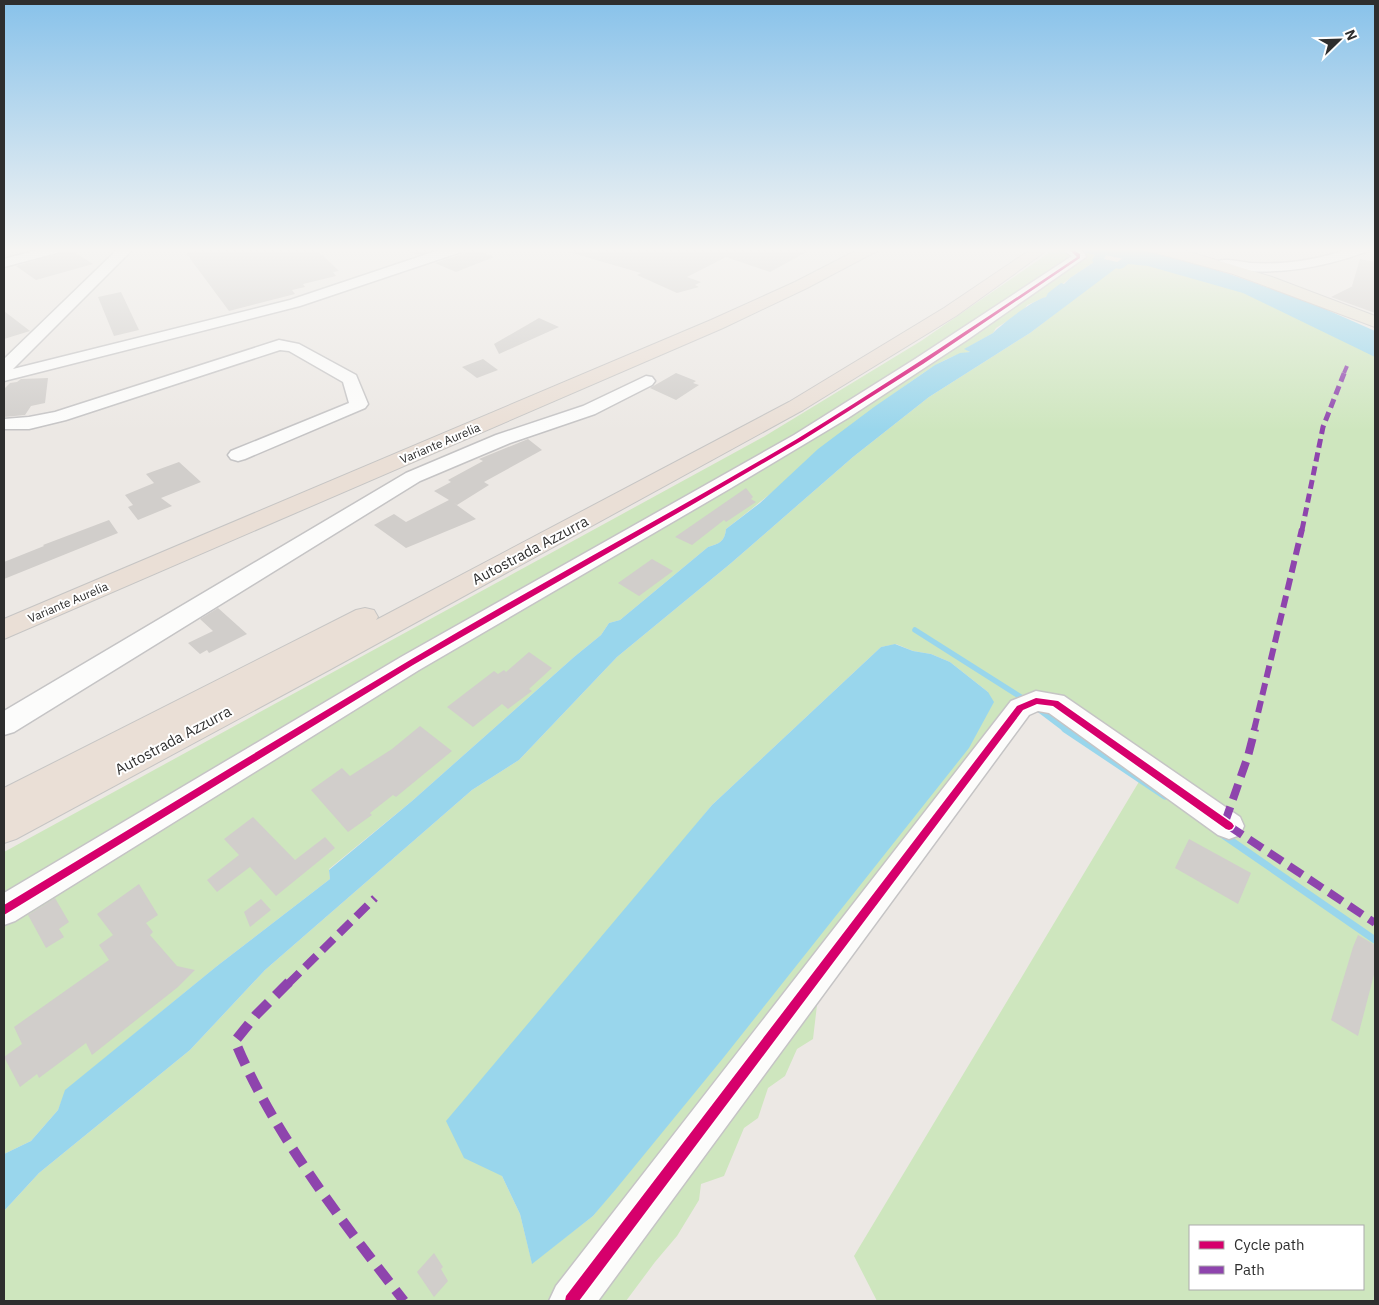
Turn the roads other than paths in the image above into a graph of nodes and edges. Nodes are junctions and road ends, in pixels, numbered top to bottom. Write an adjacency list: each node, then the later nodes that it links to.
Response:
1 (65, 309): 12 (street)
2 (271, 309): 13 (street)
3 (736, 309): 9 (highway, Variante Aurelia)
4 (742, 309): 9 (highway, Variante Aurelia)
5 (930, 309): 20 (highway, Autostrada Azzurra)
6 (955, 309): 22 (highway, Autostrada Azzurra)
7 (1004, 309): 23 (street)
8 (1341, 309): 10 (main road)
9 (712, 321): 11 (highway, Variante Aurelia)
10 (1375, 322)
11 (667, 340): 17 (highway, Variante Aurelia); 18 (highway, Variante Aurelia)
12 (4, 368)
13 (4, 376)
14 (646, 381): 19 (street)
15 (4, 424): 16 (street)
16 (238, 455)
17 (4, 615)
18 (4, 630)
19 (4, 724)
20 (4, 803)
21 (1229, 826): 24 (street)
22 (4, 829)
23 (4, 910)
24 (571, 1301)

